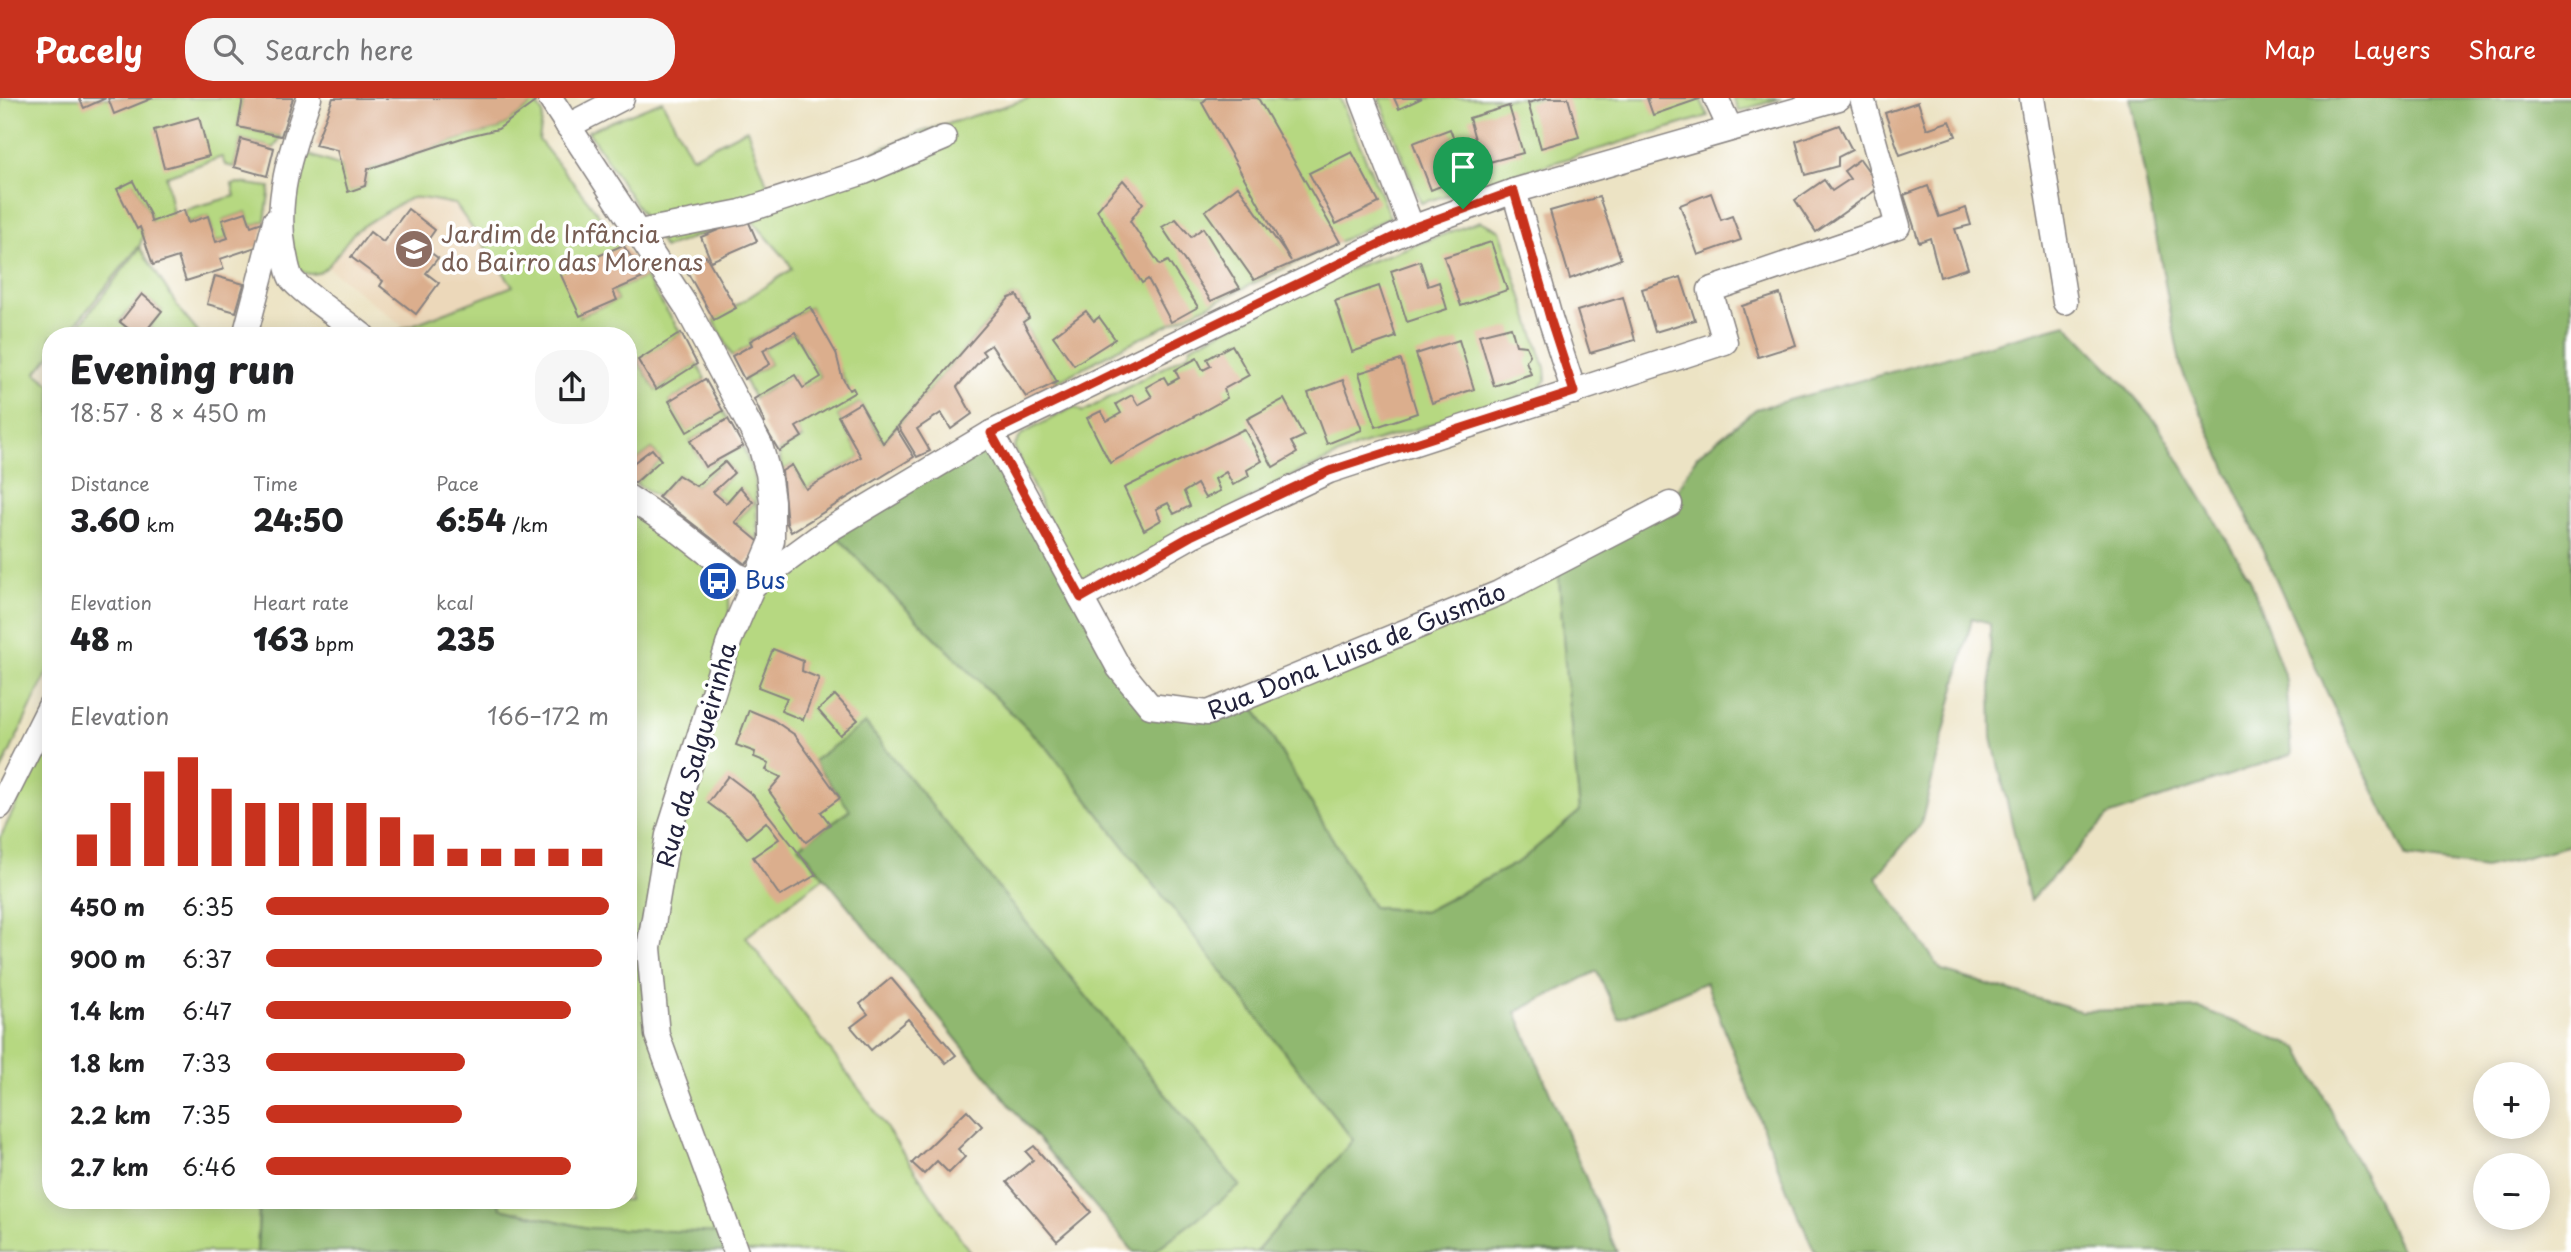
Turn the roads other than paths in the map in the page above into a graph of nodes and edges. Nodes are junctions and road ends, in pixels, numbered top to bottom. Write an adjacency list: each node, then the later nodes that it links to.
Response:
1 (309, 98): 12 (street)
2 (550, 98): 9 (street, Rua da Salgueirinha)
3 (622, 98): 9 (street)
4 (1362, 98): 14 (street)
5 (1716, 98): 10 (street)
6 (1839, 98): 10 (street)
7 (1862, 98): 19 (street)
8 (2032, 98): 16 (street)
9 (568, 126): 15 (street, Rua da Salgueirinha)
10 (1730, 128): 13 (street)
11 (944, 138): 15 (street)
12 (282, 189): 17 (street); 18 (street)
13 (1514, 191): 14 (street); 19 (street)
14 (1412, 228): 20 (street)
15 (639, 232): 23 (street, Rua da Salgueirinha)
16 (2065, 302)
17 (248, 327)
18 (352, 327)
19 (1574, 392): 24 (street)
20 (991, 433): 23 (street); 24 (street, Rua Dona Luisa de Gusmão)
21 (637, 503): 23 (street)
22 (1670, 504): 24 (street, Rua Dona Luisa de Gusmão)
23 (756, 583): 27 (street, Rua da Salgueirinha)
24 (1081, 598)
25 (42, 722): 26 (street)
26 (0, 806)
27 (736, 1252)

